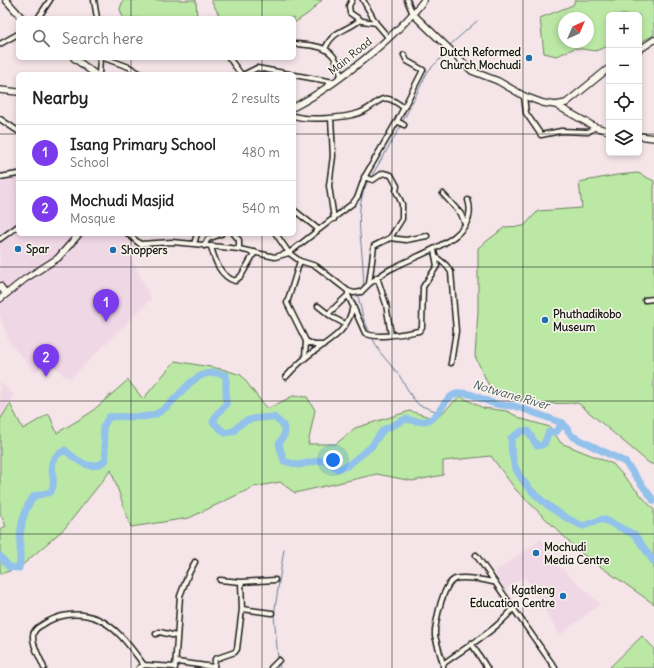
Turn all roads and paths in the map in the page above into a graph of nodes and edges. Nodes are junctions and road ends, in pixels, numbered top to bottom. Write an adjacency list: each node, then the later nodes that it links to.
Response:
1 (6, 0): 9 (street)
2 (50, 0): 10 (street)
3 (94, 0): 11 (street)
4 (352, 0): 12 (street)
5 (362, 0): 13 (street)
6 (407, 0): 8 (street)
7 (424, 0): 8 (street, Main Road)
8 (413, 14): 15 (street, Main Road); 38 (street)
9 (20, 16)
10 (39, 16)
11 (97, 16)
12 (360, 20): 13 (street); 20 (street)
13 (376, 23): 15 (street)
14 (16, 35): 17 (street)
15 (388, 36): 34 (street, Main Road)
16 (654, 40): 19 (street)
17 (0, 44)
18 (296, 44): 20 (street)
19 (642, 48)
20 (325, 49): 34 (street)
21 (404, 55): 41 (street)
22 (77, 60): 27 (street)
23 (100, 60): 28 (street)
24 (110, 60): 29 (street)
25 (230, 60): 30 (street)
26 (606, 71): 39 (street)
27 (92, 72)
28 (99, 72)
29 (138, 72)
30 (240, 72)
31 (249, 72): 32 (street)
32 (278, 72)
33 (296, 75): 35 (street)
34 (341, 77): 35 (street, Main Road)
35 (334, 82): 40 (street, Main Road)
36 (0, 90): 37 (street)
37 (16, 92)
38 (524, 96): 39 (street); 45 (street)
39 (556, 105): 45 (street)
40 (296, 106)
41 (404, 108): 43 (street); 52 (street)
42 (296, 116): 43 (street)
43 (331, 118): 56 (street)
44 (0, 119): 46 (street)
45 (595, 127): 47 (street)
46 (16, 130)
47 (606, 130)
48 (642, 136): 49 (street)
49 (654, 138)
50 (16, 174): 51 (street)
51 (0, 176)
52 (368, 179): 56 (street); 68 (street)
53 (443, 194): 57 (street)
54 (468, 200): 57 (street)
55 (296, 212): 59 (street)
56 (334, 219): 59 (street)
57 (465, 224): 73 (street)
58 (16, 227): 67 (street)
59 (318, 229): 75 (street)
60 (77, 236): 82 (street)
61 (130, 236): 69 (street)
62 (196, 236): 69 (street)
63 (216, 236): 70 (street)
64 (236, 236): 72 (street)
65 (277, 236): 75 (street)
66 (427, 236): 68 (street)
67 (0, 238)
68 (390, 238): 79 (street)
69 (194, 244): 70 (street)
70 (204, 246): 71 (street)
71 (211, 247): 72 (street); 74 (street)
72 (239, 248): 74 (street)
73 (434, 250): 76 (street); 78 (street)
74 (255, 252): 75 (street)
75 (289, 253): 77 (street)
76 (436, 257): 90 (street); 94 (street)
77 (300, 261): 81 (street); 91 (street)
78 (377, 277): 79 (street); 90 (street)
79 (369, 284): 81 (street)
80 (0, 286): 82 (street)
81 (348, 293): 86 (street); 88 (street)
82 (6, 294): 83 (street)
83 (0, 298)
84 (645, 300): 85 (street)
85 (654, 300)
86 (353, 304): 89 (street); 90 (street)
87 (318, 306): 88 (street)
88 (328, 314): 89 (street)
89 (345, 324): 92 (street)
90 (391, 335)
91 (306, 341): 92 (street); 93 (street)
92 (324, 345): 93 (street)
93 (305, 358): 95 (street)
94 (451, 363)
95 (286, 377)
96 (476, 556): 101 (street)
97 (195, 562): 106 (street)
98 (220, 580): 100 (street)
99 (275, 580): 100 (street)
100 (241, 582): 102 (street)
101 (493, 582): 103 (street); 111 (street)
102 (242, 609): 104 (street); 112 (street)
103 (512, 610): 107 (street); 117 (street)
104 (272, 613)
105 (156, 634): 106 (street)
106 (176, 636): 110 (street)
107 (471, 643): 111 (street); 116 (street)
108 (279, 660): 115 (street)
109 (144, 665): 110 (street); 113 (street); 114 (street)
110 (176, 666): 112 (street)
111 (443, 666)
112 (214, 667)
113 (44, 668)
114 (139, 668)
115 (271, 668)
116 (487, 668)
117 (554, 668)

